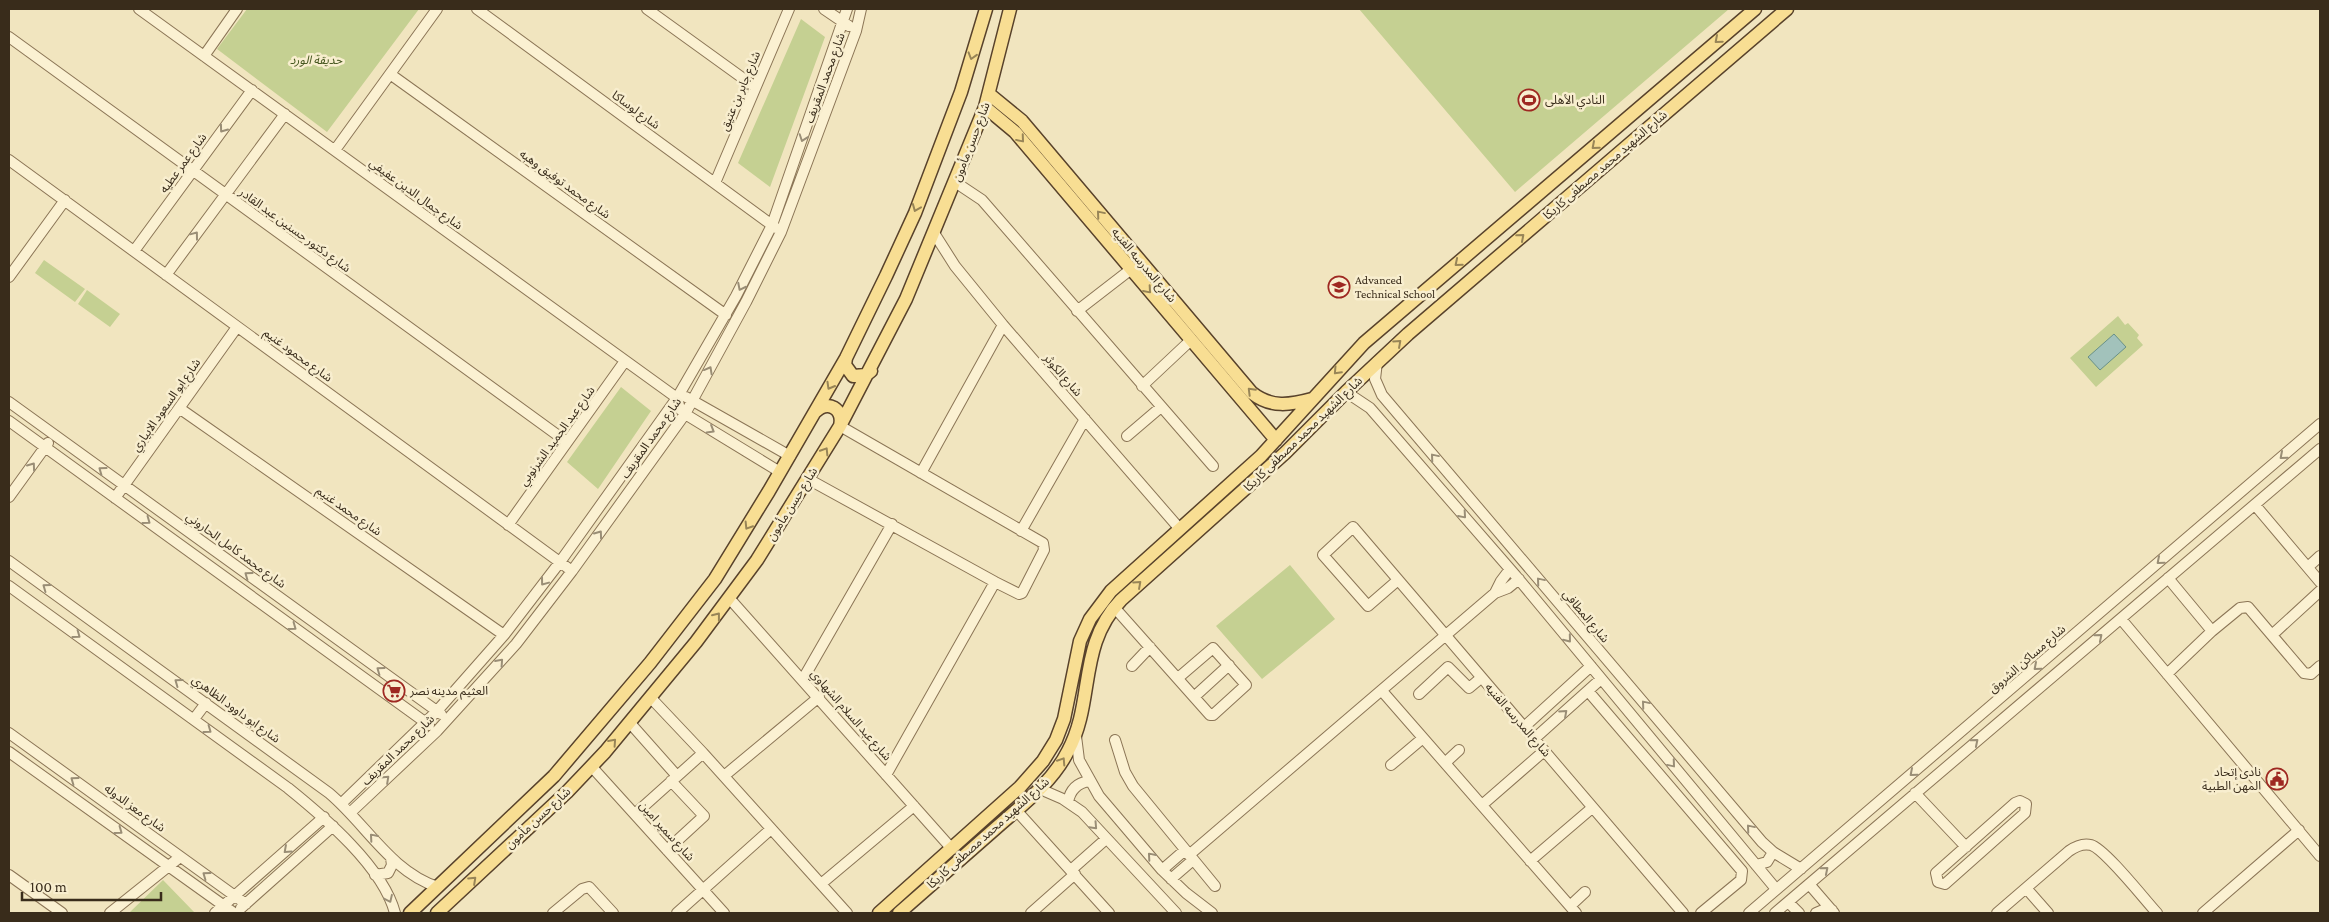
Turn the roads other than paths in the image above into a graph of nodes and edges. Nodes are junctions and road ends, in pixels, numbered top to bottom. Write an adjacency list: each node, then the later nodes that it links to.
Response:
1 (139, 9): 17 (street, شارع جمال الدين عفيفي)
2 (237, 9): 17 (street)
3 (437, 9): 18 (street)
4 (476, 9): 28 (street, شارع لوساكا)
5 (647, 9): 19 (street)
6 (789, 9): 19 (street, شارع جابر بن عتيق)
7 (824, 9): 14 (street)
8 (847, 9): 14 (street, شارع محمد المقريف)
9 (861, 9): 15 (street, شارع محمد المقريف)
10 (986, 9): 43 (main road, شارع حسن مأمون, one-way to 43)
11 (1010, 9): 21 (main road, شارع حسن مأمون)
12 (1755, 9): 51 (main road, شارع الشهيد محمد مصطفى كاريكا, one-way to 51)
13 (1787, 9): 45 (main road, شارع الشهيد محمد مصطفى كاريكا, one-way to 13)
14 (844, 23): 15 (street); 31 (street, شارع محمد المقريف, one-way to 31)
15 (856, 31): 32 (street, شارع محمد المقريف)
16 (9, 37): 26 (street, شارع دكتور حسنين عبد القادر)
17 (204, 56): 20 (street, شارع جمال الدين عفيفي)
18 (390, 74): 24 (street); 39 (street, شارع محمد توفيق وهبه)
19 (755, 87): 28 (street, شارع جابر بن عتيق)
20 (252, 90): 23 (street, شارع جمال الدين عفيفي); 26 (street, شارع عمر عطيه, one-way to 26)
21 (989, 94): 22 (main road, شارع حسن مأمون); 53 (main road, شارع المدرسه الفنيه, one-way to 21)
22 (985, 107): 27 (main road, شارع حسن مأمون); 35 (main road, شارع المدرسه الفنيه, one-way to 35)
23 (285, 114): 24 (street, شارع جمال الدين عفيفي); 29 (street)
24 (335, 150): 44 (street, شارع جمال الدين عفيفي)
25 (9, 160): 30 (street, شارع محمود غنيم)
26 (193, 171): 29 (street, شارع دكتور حسنين عبد القادر); 34 (street, شارع عمر عطيه)
27 (955, 182): 33 (main road, شارع حسن مأمون); 38 (street)
28 (715, 183): 31 (street, شارع لوساكا)
29 (225, 194): 36 (street, one-way to 29); 69 (street, شارع دكتور حسنين عبد القادر)
30 (64, 200): 34 (street, شارع محمود غنيم); 37 (street)
31 (772, 225): 32 (street, شارع لوساكا); 39 (street, شارع محمد المقريف, one-way to 39)
32 (781, 232): 50 (street, شارع محمد المقريف, one-way to 32)
33 (934, 233): 40 (street, شارع الكوثر); 46 (main road, شارع حسن مأمون)
34 (134, 251): 36 (street, شارع محمود غنيم)
35 (1130, 270): 38 (street); 42 (main road, شارع المدرسه الفنيه, one-way to 42)
36 (166, 274): 41 (street, شارع محمود غنيم)
37 (9, 277)
38 (1077, 311): 47 (street)
39 (726, 315): 49 (street, شارع محمد المقريف)
40 (1003, 325): 61 (street, شارع الكوثر); 75 (street)
41 (238, 327): 56 (street, شارع ابو السعود الابياري); 83 (street, شارع محمود غنيم)
42 (1190, 340): 47 (street); 62 (main road, شارع المدرسه الفنيه)
43 (846, 358): 46 (main road); 58 (main road, شارع حسن مأمون, one-way to 58)
44 (625, 361): 49 (street, شارع جمال الدين عفيفي); 69 (street, شارع عبد الحميد الشرنوبي)
45 (1377, 362): 48 (main road, شارع الشهيد محمد مصطفى كاريكا); 54 (street, شارع المطافي)
46 (870, 371): 65 (main road, شارع حسن مأمون)
47 (1142, 386): 55 (street)
48 (1346, 392): 60 (street); 104 (main road, شارع الشهيد محمد مصطفى كاريكا, one-way to 48)
49 (677, 398): 50 (street); 59 (street, شارع جمال الدين عفيفي); 91 (street, شارع محمد المقريف)
50 (693, 399): 59 (street, شارع محمد المقريف); 72 (street)
51 (1312, 399): 53 (main road, شارع المدرسه الفنيه); 68 (main road, شارع الشهيد محمد مصطفى كاريكا)
52 (9, 402): 57 (street, شارع محمد كامل الحاروني)
53 (1272, 403): 62 (main road)
54 (1388, 403): 60 (street); 168 (street, شارع المطافي, one-way to 54)
55 (1161, 407): 67 (street); 73 (street)
56 (179, 408): 77 (street, شارع ابو السعود الابياري); 107 (street, شارع محمد غنيم)
57 (21, 411): 63 (street); 66 (street, شارع محمد كامل الحاروني)
58 (815, 412): 65 (main road); 72 (main road, شارع حسن مأمون)
59 (685, 414): 74 (street, one-way to 74); 94 (street, شارع محمد المقريف, one-way to 59)
60 (1376, 414): 93 (street, one-way to 93)
61 (1085, 418): 84 (street, شارع الكوثر); 87 (street)
62 (1257, 419): 68 (main road, شارع المدرسه الفنيه)
63 (10, 424): 70 (street)
64 (2320, 424): 81 (street, شارع مساكن الشروق, one-way to 81)
65 (840, 426): 75 (street); 76 (main road, شارع حسن مأمون, one-way to 65)
66 (54, 435): 70 (street); 77 (street, شارع محمد كامل الحاروني, one-way to 66)
67 (1127, 436)
68 (1276, 440): 84 (main road, شارع الشهيد محمد مصطفى كاريكا)
69 (567, 442): 83 (street, شارع عبد الحميد الشرنوبي)
70 (45, 447): 78 (street, one-way to 70); 79 (street)
71 (2320, 449): 80 (street)
72 (790, 456): 74 (main road, شارع حسن مأمون)
73 (1213, 466)
74 (780, 472): 185 (main road, شارع حسن مأمون, one-way to 185)
75 (921, 473): 87 (street)
76 (808, 479): 82 (street); 103 (main road, شارع حسن مأمون)
77 (124, 485): 79 (street, شارع ابو السعود الابياري); 127 (street, شارع محمد كامل الحاروني, one-way to 77)
78 (9, 497)
79 (115, 498): 130 (street, one-way to 130)
80 (2255, 505): 85 (street); 92 (street)
81 (2216, 514): 85 (street); 86 (street, شارع مساكن الشروق)
82 (892, 524): 98 (street); 118 (street)
83 (508, 525): 91 (street, شارع محمود غنيم)
84 (1179, 528): 166 (main road, شارع الشهيد محمد مصطفى كاريكا)
85 (2227, 528): 88 (street)
86 (2197, 529): 88 (street); 176 (street, شارع مساكن الشروق, one-way to 176)
87 (1022, 531): 98 (street)
88 (2210, 542): 95 (street)
89 (2320, 556): 92 (street)
90 (9, 561): 126 (street, شارع ابو داوود الظاهري, one-way to 90)
91 (560, 562): 94 (street, شارع محمود غنيم); 107 (street, شارع محمد المقريف, one-way to 107)
92 (2308, 567): 99 (street)
93 (1510, 569): 97 (street); 102 (street)
94 (572, 571): 128 (street, شارع محمد المقريف, one-way to 94)
95 (2168, 578): 105 (street); 106 (street)
96 (1398, 580): 96 (street, شارع المدرسه الفنيه); 109 (street, شارع المدرسه الفنيه)
97 (1519, 580): 102 (street); 113 (street, one-way to 113)
98 (995, 582): 146 (street)
99 (2320, 582)
100 (9, 586): 129 (street, one-way to 129)
101 (2320, 591): 108 (street)
102 (1496, 593): 109 (street)
103 (730, 599): 118 (street, شارع عبد السلام الشهاوي); 124 (main road, شارع حسن مأمون, one-way to 103)
104 (1114, 607): 110 (street); 135 (main road, شارع الشهيد محمد مصطفى كاريكا)
105 (2121, 619): 115 (street); 151 (street, one-way to 105)
106 (2212, 631): 108 (street); 115 (street)
107 (504, 635): 127 (street, شارع محمد المقريف)
108 (2272, 635): 114 (street)
109 (1446, 636): 117 (street, شارع المدرسه الفنيه); 120 (street)
110 (1150, 646): 112 (street); 116 (street)
111 (1229, 665): 116 (street); 123 (street); 123 (street)
112 (1132, 666)
113 (1591, 666): 119 (street); 132 (street)
114 (2320, 666)
115 (2167, 674): 163 (street)
116 (1178, 678): 123 (street)
117 (1481, 678): 122 (street); 132 (street, شارع المدرسه الفنيه)
118 (803, 679): 125 (street, شارع عبد السلام الشهاوي)
119 (1601, 679): 121 (street); 174 (street, one-way to 174)
120 (1382, 691): 136 (street); 169 (street)
121 (1588, 691): 138 (street, one-way to 121); 215 (street)
122 (1418, 694)
123 (1194, 696)
124 (650, 697): 131 (main road, شارع حسن مأمون); 142 (street)
125 (819, 697): 146 (street, شارع عبد السلام الشهاوي); 147 (street)
126 (206, 703): 129 (street); 153 (street, شارع ابو داوود الظاهري)
127 (437, 711): 128 (street, شارع محمد كامل الحاروني); 130 (street, شارع محمد المقريف)
128 (448, 719): 133 (street, شارع محمد المقريف)
129 (194, 720): 160 (street, one-way to 160)
130 (424, 722): 133 (street); 153 (street, شارع محمد المقريف)
131 (630, 723): 144 (main road, شارع حسن مأمون, one-way to 131); 148 (street)
132 (1524, 727): 138 (street, شارع المدرسه الفنيه)
133 (436, 731): 158 (street, شارع محمد المقريف, one-way to 133)
134 (9, 733): 171 (street, شارع معز الدوله, one-way to 134)
135 (1076, 736): 149 (street); 150 (main road, شارع الشهيد محمد مصطفى كاريكا, one-way to 135)
136 (1423, 738): 143 (street); 145 (street)
137 (1115, 740): 169 (street)
138 (1534, 740): 140 (street, شارع المدرسه الفنيه)
139 (1459, 750): 143 (street)
140 (1544, 751): 154 (street); 156 (street, شارع المدرسه الفنيه)
141 (9, 752): 175 (street, one-way to 175)
142 (703, 752): 147 (street); 148 (street)
143 (1445, 763): 154 (street)
144 (591, 766): 159 (street, شارع سمير امين); 196 (main road, شارع حسن مأمون, one-way to 144)
145 (1391, 766)
146 (886, 775): 155 (street, شارع عبد السلام الشهاوي)
147 (724, 776): 162 (street)
148 (674, 779): 159 (street); 167 (street)
149 (1089, 781): 152 (street); 177 (street, one-way to 149)
150 (1040, 789): 152 (street); 157 (main road, شارع الشهيد محمد مصطفى كاريكا)
151 (1916, 793): 165 (street); 183 (street, one-way to 151)
152 (1068, 802): 164 (street, one-way to 164)
153 (342, 803): 158 (street, شارع ابو داوود الظاهري)
154 (1482, 805): 173 (street)
155 (914, 806): 166 (street, شارع عبد السلام الشهاوي); 182 (street)
156 (1592, 808): 173 (street); 214 (street, شارع المدرسه الفنيه)
157 (1016, 810): 178 (street); 210 (main road, شارع الشهيد محمد مصطفى كاريكا)
158 (351, 812): 172 (street, شارع ابو داوود الظاهري, one-way to 158)
159 (634, 814): 167 (street, شارع سمير امين)
160 (324, 817): 161 (street); 190 (street, one-way to 190)
161 (334, 826): 180 (street); 192 (street)
162 (771, 829): 182 (street); 188 (street)
163 (2299, 830): 170 (street); 223 (street)
164 (1106, 839): 178 (street); 195 (street)
165 (1966, 847): 165 (street)
166 (952, 849): 209 (main road, شارع الشهيد محمد مصطفى كاريكا)
167 (667, 850): 188 (street, شارع سمير امين)
168 (1773, 852): 174 (street); 176 (street, شارع المطافي)
169 (1189, 855): 177 (street); 181 (street); 184 (street)
170 (2320, 856)
171 (180, 857): 175 (street); 190 (street, شارع معز الدوله, one-way to 171)
172 (391, 858): 180 (street); 185 (street, شارع ابو داوود الظاهري)
173 (1530, 861): 194 (street)
174 (1756, 864): 187 (street)
175 (168, 866): 193 (street); 199 (street)
176 (1801, 869): 187 (street, شارع مساكن الشروق)
177 (1162, 870): 181 (street)
178 (1073, 872): 211 (street); 212 (street)
179 (9, 875): 198 (street)
180 (375, 875): 202 (street, one-way to 202)
181 (1171, 879): 213 (street)
182 (821, 884): 208 (street)
183 (1809, 884): 191 (street); 197 (street)
184 (1215, 886)
185 (438, 887): 203 (main road, شارع حسن مأمون)
186 (2026, 888): 220 (street); 221 (street); 222 (street)
187 (1776, 889): 216 (street, شارع مساكن الشروق)
188 (703, 890): 206 (street); 207 (street, شارع سمير امين)
189 (1585, 892): 194 (street)
190 (235, 896): 192 (street, شارع معز الدوله); 193 (street)
191 (1788, 902): 217 (street); 218 (street)
192 (246, 904): 201 (street)
193 (224, 906): 200 (street); 201 (street)
194 (1573, 910)
195 (1169, 911)
196 (441, 912)
197 (1833, 912): 219 (street)
198 (62, 913)
199 (110, 913)
200 (215, 913)
201 (235, 913)
202 (395, 913)
203 (410, 913)
204 (553, 913): 205 (street)
205 (613, 913)
206 (677, 913)
207 (724, 913)
208 (847, 913)
209 (879, 913)
210 (899, 913)
211 (1030, 913)
212 (1109, 913)
213 (1212, 913)
214 (1683, 913)
215 (1701, 913)
216 (1749, 913)
217 (1775, 913)
218 (1799, 913)
219 (1816, 913)
220 (1996, 913)
221 (2048, 913)
222 (2157, 913)
223 (2203, 913)

